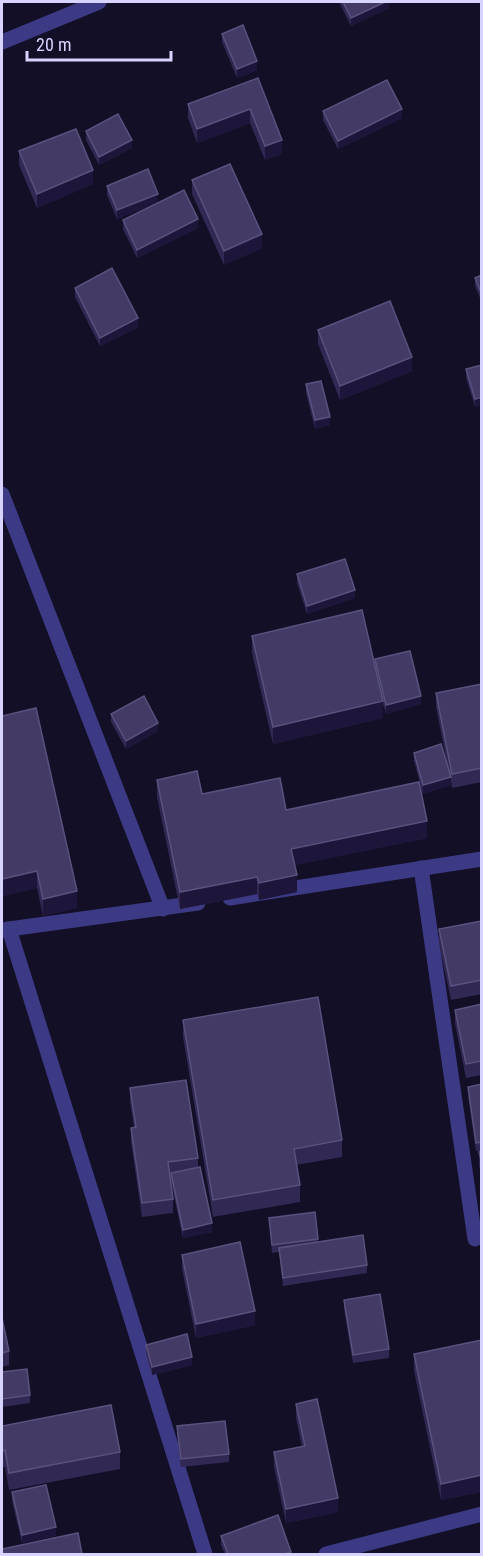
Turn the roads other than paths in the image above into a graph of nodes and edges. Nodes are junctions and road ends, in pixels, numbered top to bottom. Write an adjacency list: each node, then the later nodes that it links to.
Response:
1 (99, 2): 2 (street)
2 (2, 42)
3 (2, 494): 6 (street)
4 (482, 860): 5 (street)
5 (421, 868): 6 (street); 8 (street)
6 (162, 909): 7 (street)
7 (5, 930): 10 (street)
8 (475, 1239)
9 (482, 1514): 11 (street)
10 (205, 1554)
11 (326, 1554)

